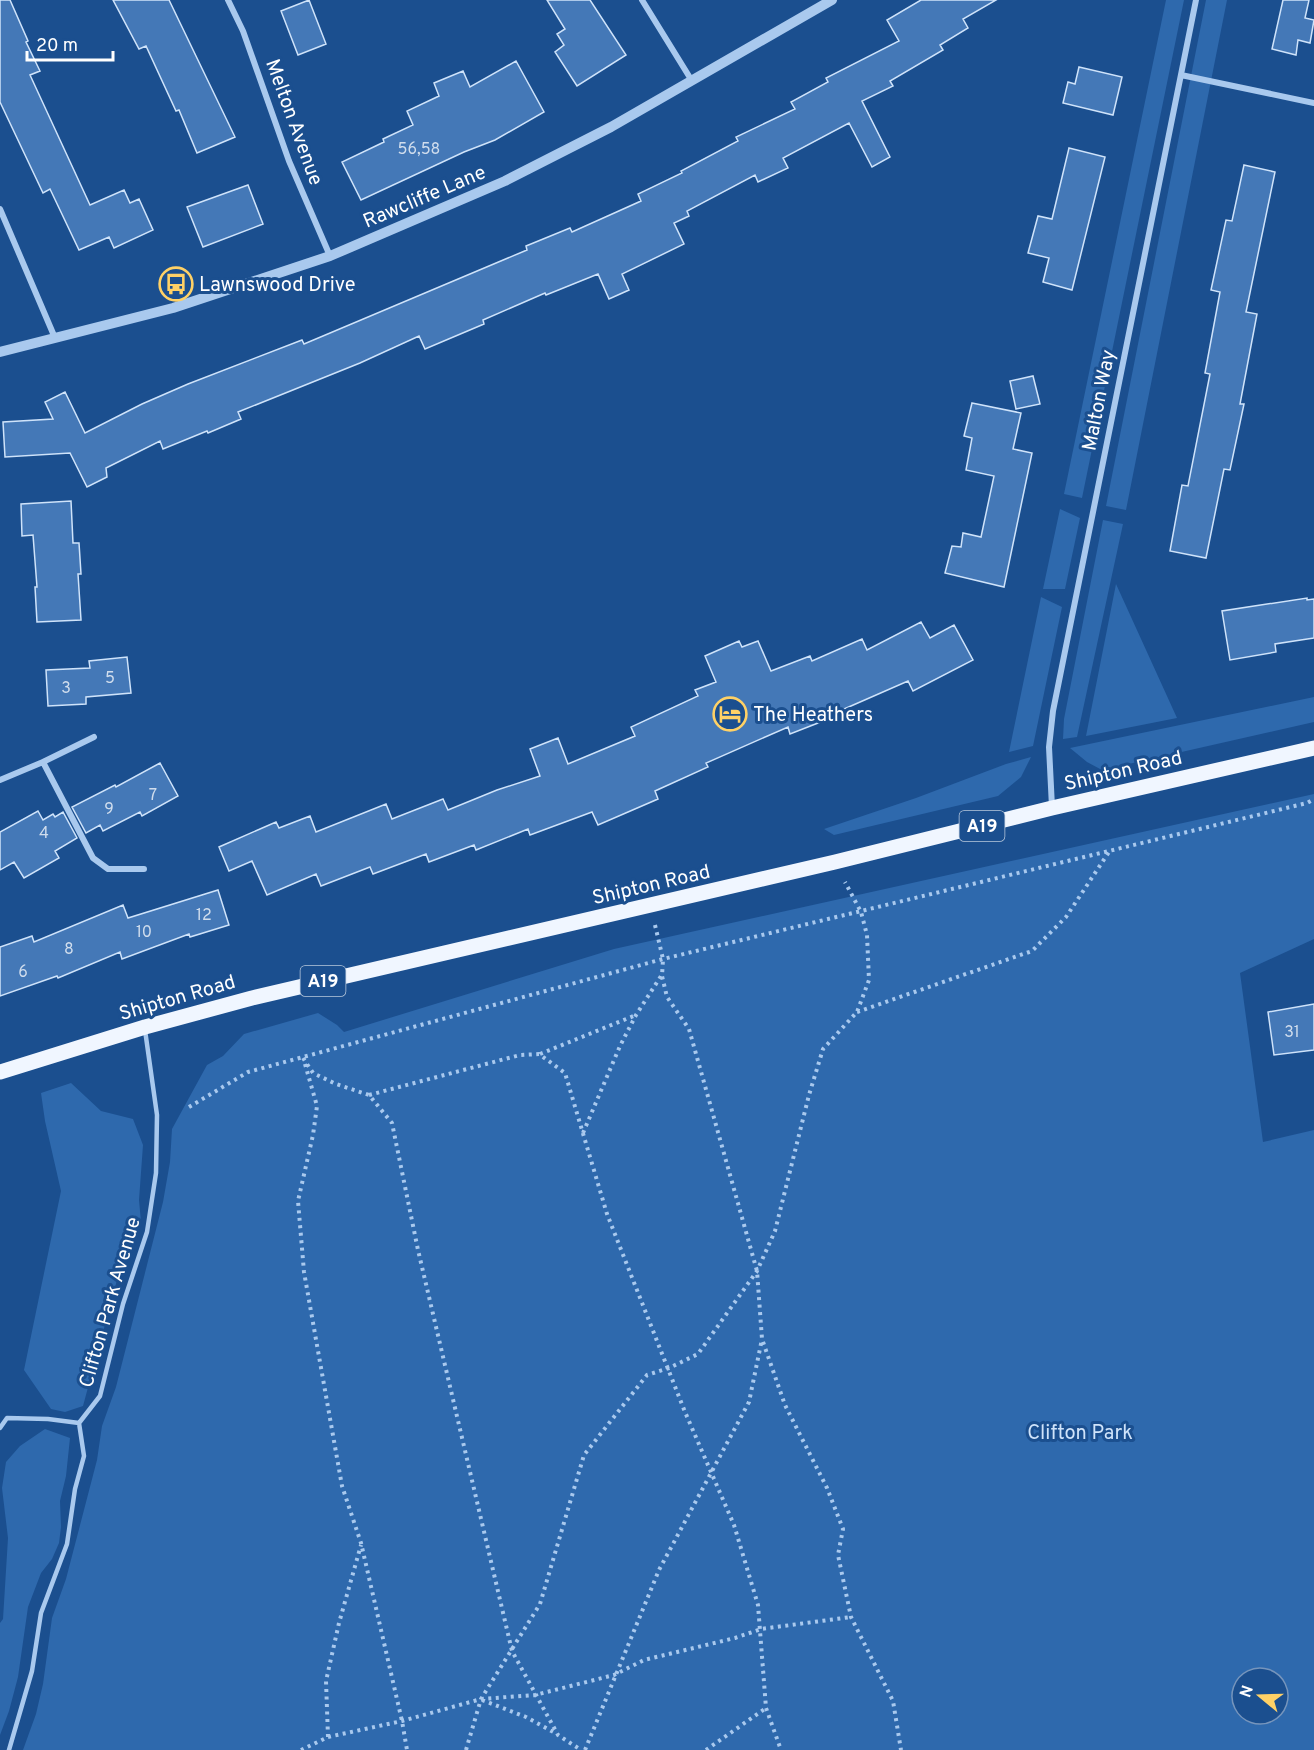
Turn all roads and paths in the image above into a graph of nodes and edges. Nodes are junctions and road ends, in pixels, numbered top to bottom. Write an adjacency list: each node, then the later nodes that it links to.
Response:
1 (228, 0): 9 (street, Melton Avenue)
2 (642, 0): 6 (street)
3 (831, 0): 6 (street, Rawcliffe Lane)
4 (1196, 0): 5 (street, Malton Way)
5 (1181, 75): 7 (street); 17 (street, Malton Way)
6 (692, 81): 9 (street, Rawcliffe Lane)
7 (1314, 103)
8 (0, 209): 10 (street)
9 (330, 256): 10 (street, Rawcliffe Lane)
10 (56, 339): 11 (street, Rawcliffe Lane)
11 (0, 352)
12 (94, 737): 14 (street)
13 (1314, 748): 17 (main road, Shipton Road / A19)
14 (44, 762): 15 (street); 20 (street)
15 (0, 780)
16 (1314, 799): 18 (path)
17 (1052, 808): 19 (main road, Shipton Road / A19)
18 (1109, 851): 22 (path); 25 (path)
19 (835, 862): 21 (main road, Shipton Road / A19); 22 (path)
20 (144, 869)
21 (650, 906): 23 (path); 27 (main road, Shipton Road / A19)
22 (861, 912): 23 (path); 25 (path)
23 (663, 959): 24 (path); 29 (path)
24 (662, 976): 26 (path); 34 (path)
25 (857, 1012): 34 (path)
26 (636, 1014): 28 (path); 33 (path)
27 (145, 1027): 30 (main road, Shipton Road / A19); 37 (lane, Clifton Park Avenue)
28 (539, 1054): 31 (path); 33 (path)
29 (303, 1058): 31 (path); 32 (path); 40 (path)
30 (0, 1072)
31 (369, 1095): 43 (path)
32 (189, 1107)
33 (583, 1134): 36 (path)
34 (757, 1271): 35 (path); 36 (path)
35 (762, 1340): 39 (path); 41 (path)
36 (669, 1368): 39 (path); 43 (path)
37 (79, 1423): 38 (lane); 51 (lane)
38 (0, 1428)
39 (711, 1471): 42 (path); 44 (path)
40 (362, 1543): 48 (path); 50 (path)
41 (851, 1617): 42 (path); 58 (path)
42 (761, 1629): 44 (path); 47 (path)
43 (512, 1651): 45 (path); 46 (path)
44 (614, 1675): 45 (path); 55 (path)
45 (535, 1695): 46 (path); 49 (path)
46 (481, 1699): 48 (path); 49 (path); 54 (path)
47 (766, 1708): 56 (path); 57 (path)
48 (402, 1721): 50 (path); 53 (path)
49 (558, 1735): 55 (path)
50 (328, 1737): 52 (path)
51 (9, 1750)
52 (301, 1750)
53 (407, 1750)
54 (466, 1750)
55 (583, 1750)
56 (706, 1750)
57 (781, 1750)
58 (901, 1750)

